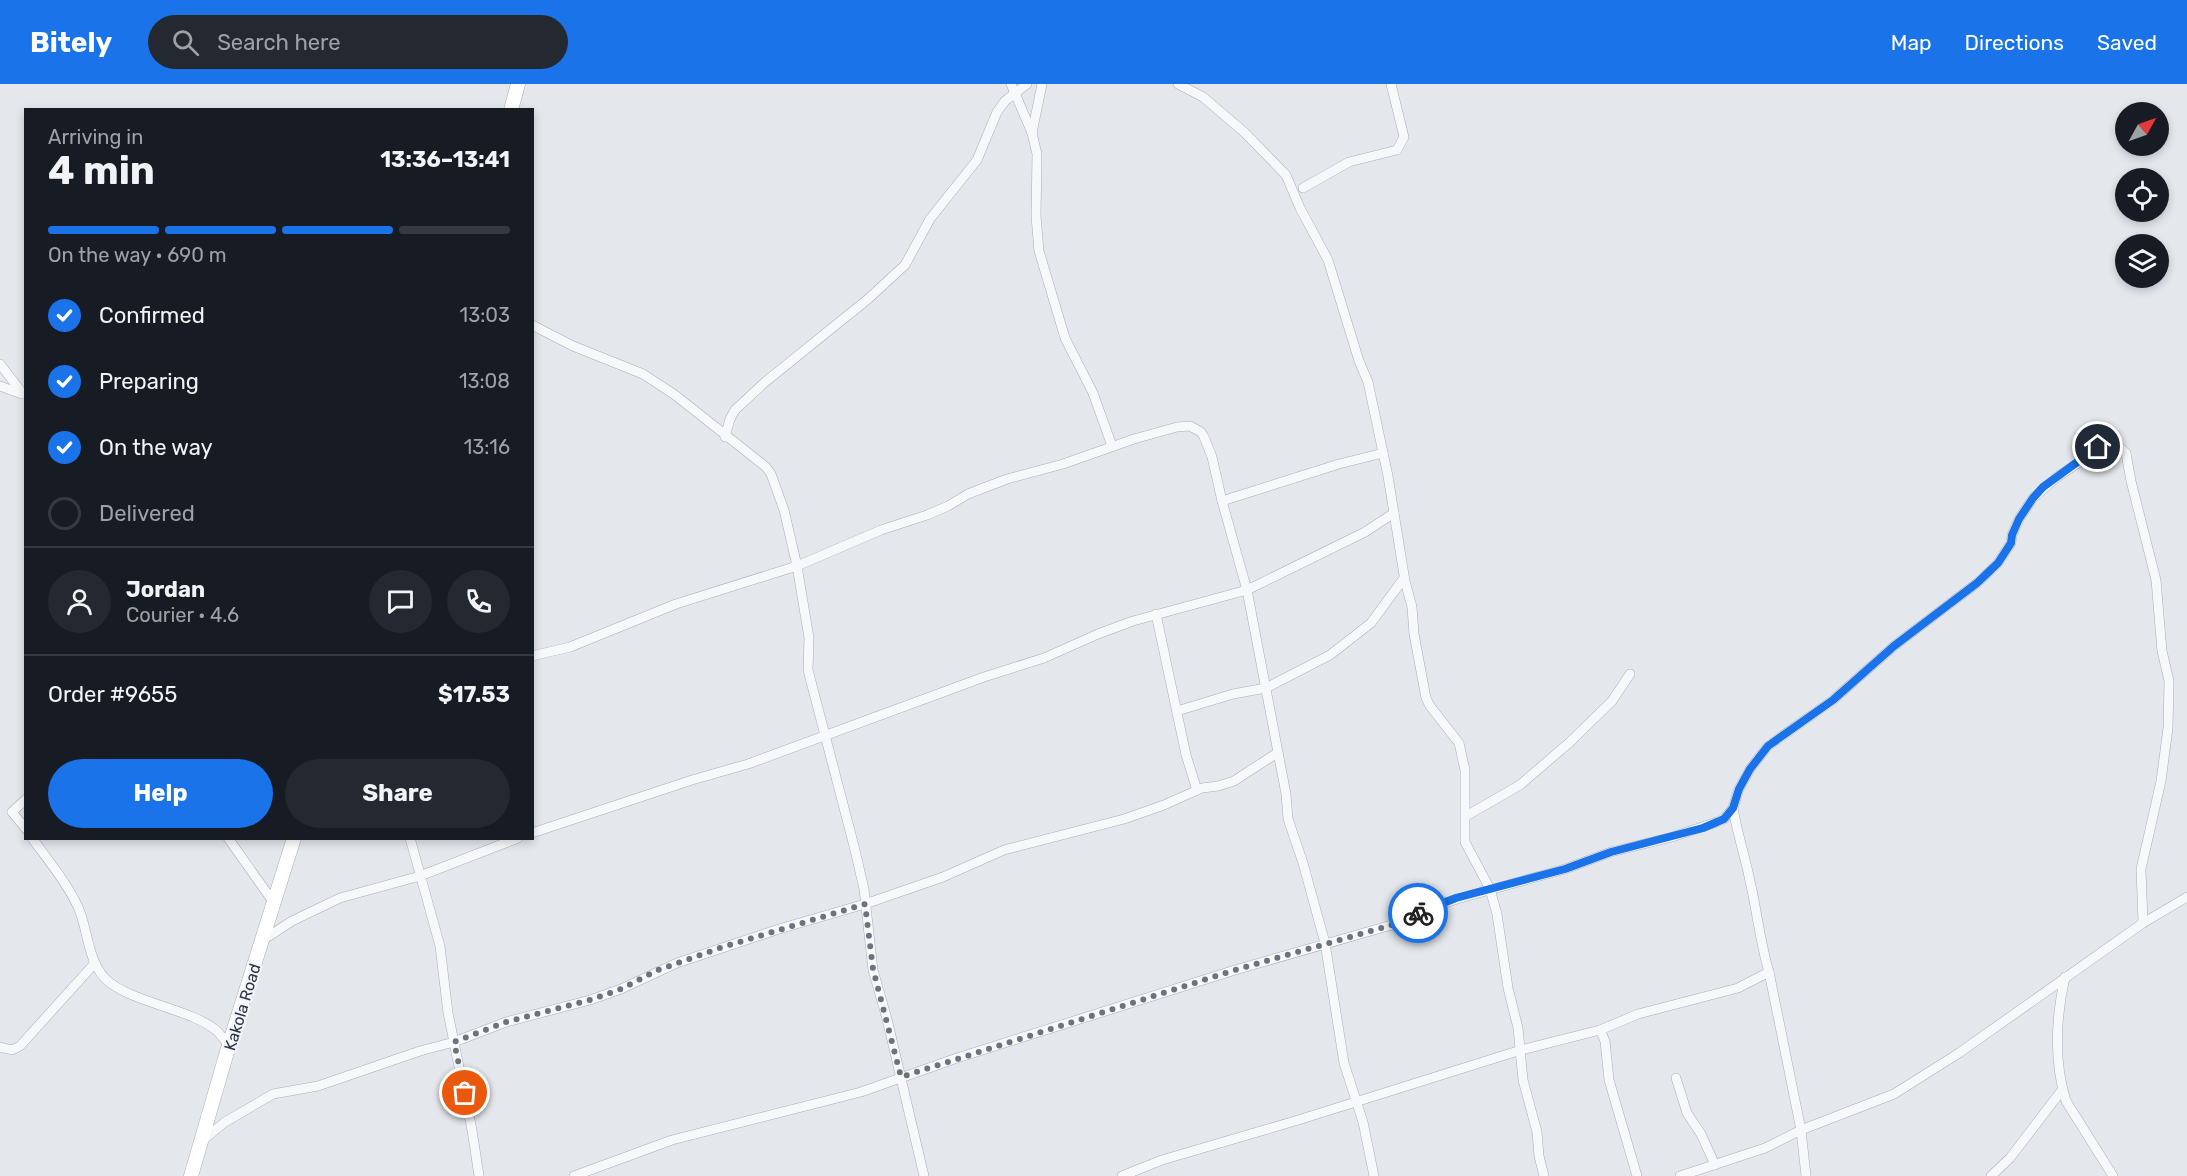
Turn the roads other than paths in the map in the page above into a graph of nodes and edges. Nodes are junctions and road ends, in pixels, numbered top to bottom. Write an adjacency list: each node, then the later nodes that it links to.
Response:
1 (518, 84): 7 (main road)
2 (1027, 84): 6 (street)
3 (1042, 84): 8 (street)
4 (1178, 84): 16 (street)
5 (1391, 84): 9 (street)
6 (1013, 88): 8 (street); 14 (street)
7 (512, 108)
8 (1032, 133): 15 (street)
9 (1303, 188)
10 (534, 326): 14 (street)
11 (0, 364): 13 (street)
12 (0, 386): 13 (street)
13 (24, 396)
14 (725, 437): 19 (street)
15 (1112, 446): 17 (street); 19 (street)
16 (1383, 453): 17 (street); 18 (street)
17 (1222, 501): 21 (street)
18 (1394, 513): 20 (street); 21 (street)
19 (797, 566): 23 (street); 27 (street)
20 (1404, 578): 25 (street); 32 (street)
21 (1247, 590): 22 (street); 25 (street)
22 (1156, 614): 26 (street); 27 (street)
23 (534, 656)
24 (1630, 674): 32 (street)
25 (1266, 688): 26 (street); 28 (street)
26 (1177, 711): 29 (street)
27 (826, 734): 34 (street); 44 (street)
28 (1277, 753): 29 (street); 47 (street)
29 (1197, 790): 44 (street)
30 (24, 801): 33 (street)
31 (1733, 808): 41 (street); 45 (street); 49 (street)
32 (1466, 816): 41 (street)
33 (24, 827)
34 (534, 832)
35 (33, 840): 48 (street)
36 (229, 840): 43 (street)
37 (293, 840): 43 (main road, Kakola Road)
38 (411, 840): 40 (street)
39 (513, 840): 40 (street)
40 (420, 876): 46 (street); 52 (street)
41 (1490, 889): 47 (street); 55 (street)
42 (2187, 897): 45 (street)
43 (274, 903): 46 (main road, Kakola Road)
44 (865, 904): 52 (street); 56 (street)
45 (2143, 923): 50 (street)
46 (263, 940): 53 (main road, Kakola Road)
47 (1325, 943): 56 (street); 59 (street)
48 (94, 963): 53 (street); 54 (street)
49 (1768, 972): 51 (street); 60 (street)
50 (2065, 977): 58 (street); 60 (street)
51 (1600, 1030): 55 (street); 70 (street)
52 (454, 1042): 61 (street); 64 (street)
53 (229, 1045): 61 (main road, Kakola Road)
54 (0, 1047)
55 (1521, 1050): 59 (street); 69 (street)
56 (901, 1077): 65 (street); 66 (street)
57 (1676, 1078): 62 (street)
58 (2062, 1090): 73 (street); 74 (street)
59 (1356, 1102): 67 (street); 68 (street)
60 (1801, 1130): 62 (street); 72 (street)
61 (202, 1141): 63 (main road, Kakola Road)
62 (1714, 1165): 71 (street)
63 (191, 1176)
64 (479, 1176)
65 (574, 1176)
66 (924, 1176)
67 (1122, 1176)
68 (1374, 1176)
69 (1544, 1176)
70 (1637, 1176)
71 (1680, 1176)
72 (1806, 1176)
73 (1991, 1176)
74 (2113, 1176)

